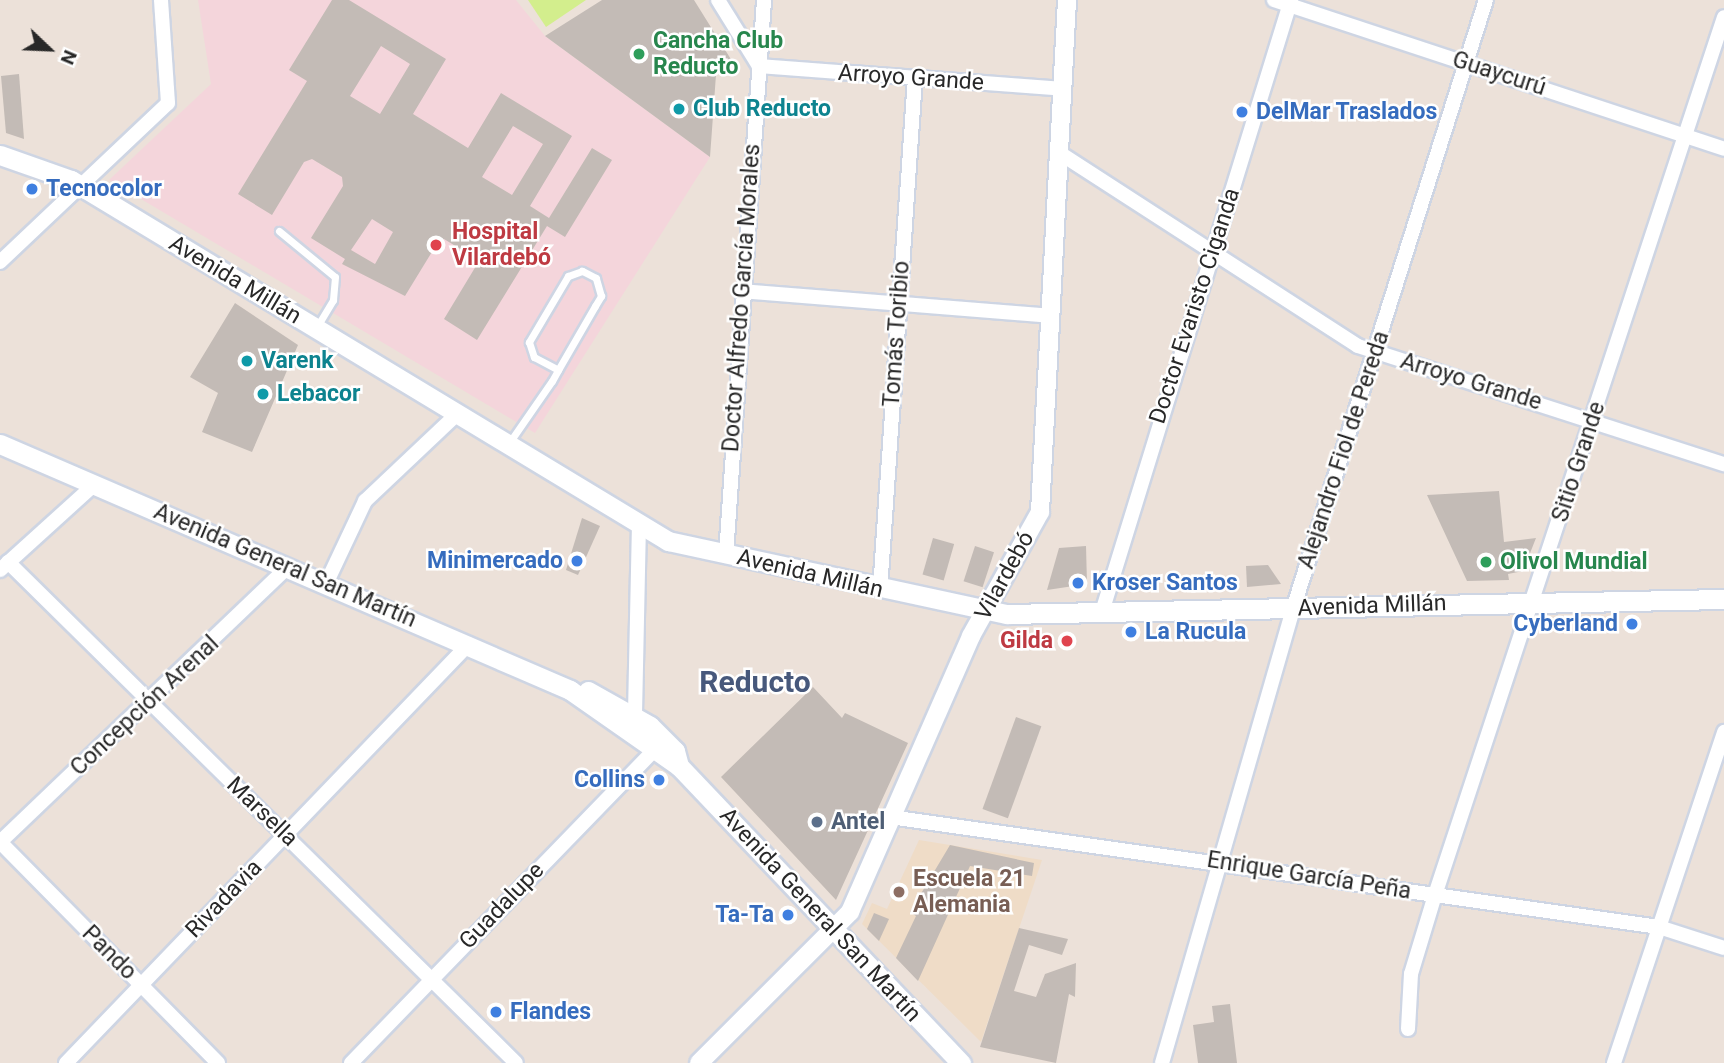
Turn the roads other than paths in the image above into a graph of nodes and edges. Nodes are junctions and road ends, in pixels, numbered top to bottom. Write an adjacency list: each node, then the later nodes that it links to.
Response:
1 (161, 0): 17 (street)
2 (718, 0): 10 (street)
3 (764, 0): 10 (street, Doctor Alfredo García Morales)
4 (1067, 0): 12 (street, Vilardebó)
5 (1274, 0): 7 (street, Guaycurú)
6 (1486, 0): 9 (street, Alejandro Fiol de Pereda)
7 (1291, 3): 9 (street, Guaycurú); 19 (street, Doctor Evaristo Ciganda)
8 (1724, 17): 13 (street, Sitio Grande)
9 (1466, 64): 13 (street, Guaycurú); 25 (street, Alejandro Fiol de Pereda)
10 (759, 66): 11 (street, Arroyo Grande); 21 (street, Doctor Alfredo García Morales)
11 (915, 78): 12 (street, Arroyo Grande); 22 (street, Tomás Toribio)
12 (1063, 89): 15 (street, Vilardebó)
13 (1686, 136): 14 (street, Guaycurú); 28 (street, Sitio Grande)
14 (1724, 149)
15 (1058, 152): 19 (street, Arroyo Grande); 23 (street, Vilardebó)
16 (0, 155): 17 (main road, Avenida Millán)
17 (84, 187): 20 (street); 24 (main road, Avenida Millán)
18 (279, 231): 24 (lane)
19 (1213, 250): 25 (street, Arroyo Grande); 43 (street, Doctor Evaristo Ciganda)
20 (0, 262)
21 (741, 291): 22 (street); 34 (street, Doctor Alfredo García Morales)
22 (900, 304): 23 (street); 38 (street, Tomás Toribio)
23 (1049, 316): 42 (street, Vilardebó)
24 (316, 329): 27 (main road, Avenida Millán)
25 (1375, 352): 28 (street, Arroyo Grande); 41 (street, Alejandro Fiol de Pereda)
26 (558, 370): 26 (lane); 30 (lane)
27 (456, 415): 30 (main road, Avenida Millán); 37 (street)
28 (1593, 421): 31 (street, Arroyo Grande); 40 (street, Sitio Grande)
29 (0, 444): 32 (main road, Avenida General San Martín)
30 (507, 447): 33 (main road, Avenida Millán)
31 (1724, 464)
32 (95, 484): 35 (street); 36 (main road, Avenida General San Martín)
33 (639, 528): 34 (main road, Avenida Millán); 46 (street)
34 (726, 555): 38 (main road, Avenida Millán)
35 (4, 566): 45 (street, Marsella)
36 (287, 568): 37 (main road, Avenida General San Martín); 45 (street, Concepción Arenal)
37 (326, 584): 44 (main road, Avenida General San Martín)
38 (880, 590): 42 (main road, Avenida Millán)
39 (1724, 598): 40 (main road, Avenida Millán)
40 (1533, 601): 41 (main road, Avenida Millán); 54 (street, Sitio Grande)
41 (1293, 609): 43 (main road, Avenida Millán); 53 (street, Alejandro Fiol de Pereda)
42 (987, 611): 43 (main road, Avenida Millán); 50 (street, Vilardebó)
43 (1101, 612)
44 (469, 644): 46 (main road, Avenida General San Martín); 51 (street, Rivadavia)
45 (150, 702): 51 (street, Marsella); 52 (street, Concepción Arenal)
46 (630, 719): 48 (main road, Avenida General San Martín); 49 (main road, Avenida General San Martín)
47 (1724, 732): 55 (street)
48 (654, 750): 49 (main road, Avenida General San Martín); 58 (street, Guadalupe)
49 (679, 766): 56 (main road, Avenida General San Martín)
50 (890, 817): 53 (street, Enrique García Peña); 56 (street, Vilardebó)
51 (286, 835): 58 (street, Marsella); 59 (street, Rivadavia)
52 (0, 842): 59 (street, Pando)
53 (1223, 863): 54 (street, Enrique García Peña); 67 (street, Alejandro Fiol de Pereda)
54 (1435, 895): 55 (street, Enrique García Peña); 60 (street, Sitio Grande)
55 (1659, 927): 57 (street, Enrique García Peña); 68 (street)
56 (835, 933): 65 (street, Vilardebó); 66 (main road, Avenida General San Martín)
57 (1724, 948)
58 (431, 979): 63 (street, Guadalupe); 64 (street, Marsella)
59 (141, 985): 61 (street, Rivadavia); 62 (street, Pando)
60 (1408, 1030)
61 (66, 1063)
62 (218, 1063)
63 (351, 1063)
64 (516, 1063)
65 (699, 1063)
66 (961, 1063)
67 (1162, 1063)
68 (1614, 1063)

